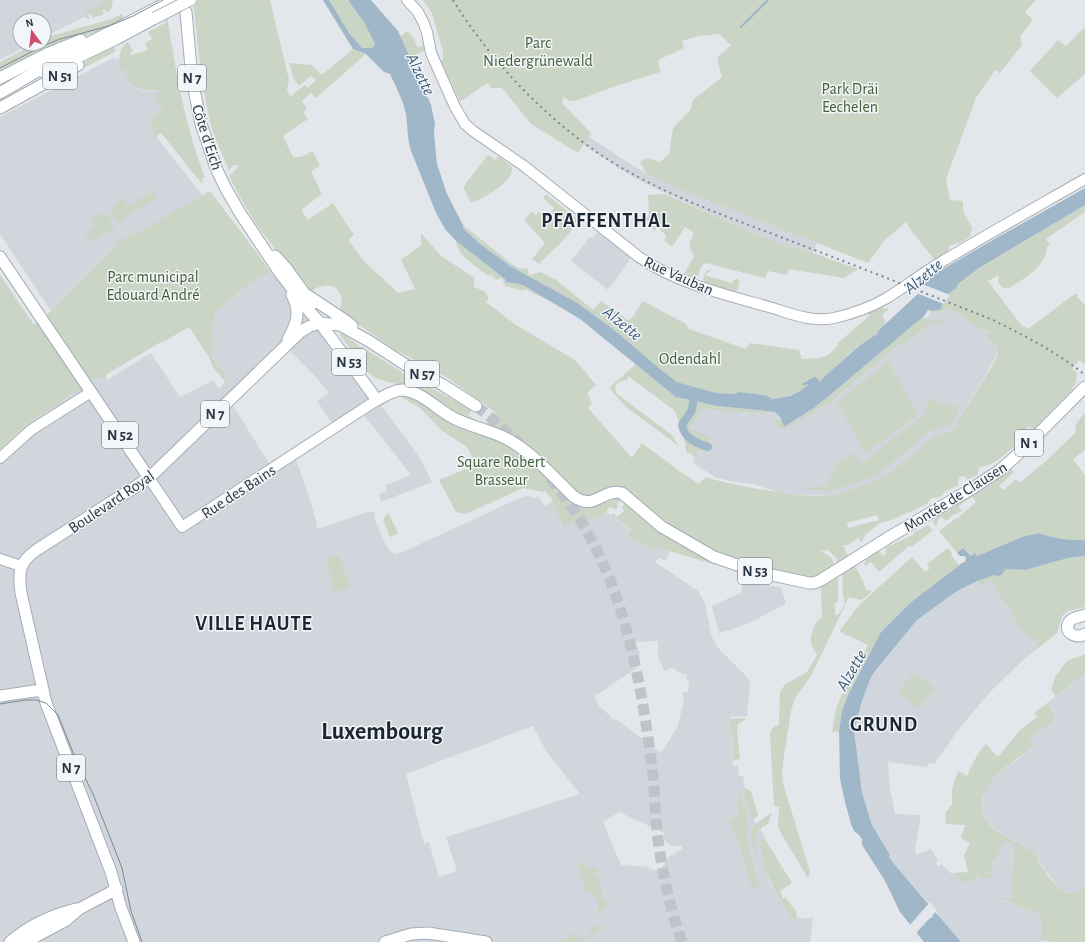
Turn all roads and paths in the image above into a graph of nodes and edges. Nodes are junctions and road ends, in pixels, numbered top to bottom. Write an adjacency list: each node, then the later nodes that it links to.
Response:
1 (172, 0): 5 (main road, N 51)
2 (190, 0): 5 (main road, N 51, bridge)
3 (407, 0): 10 (main road, Rue Vauban)
4 (186, 12): 11 (main road, Côte d'Eich / N 7)
5 (153, 14): 6 (main road, N 51)
6 (114, 35): 7 (main road, N 51); 8 (main road, N 51); 9 (main road, N 51)
7 (0, 78)
8 (4, 91)
9 (0, 108)
10 (1085, 180)
11 (252, 230): 13 (main road, Côte d'Eich / N 7); 14 (main road, Côte d'Eich / N 7)
12 (0, 257): 19 (main road, N 52)
13 (280, 273): 15 (main road, Côte d'Eich / N 7); 17 (main road, N 7)
14 (306, 294): 15 (main road, Côte d'Eich / N 7); 16 (main road, N 57)
15 (320, 323): 16 (main road, N 57); 17 (main road, Boulevard Royal / N 7); 20 (main road, Côte d'Eich / N 53)
16 (369, 341): 21 (main road, N 57)
17 (280, 351): 23 (main road, Boulevard Royal / N 7)
18 (1085, 387): 26 (main road, Montée de Clausen / N 1)
19 (91, 392): 22 (main road); 23 (main road, N 52)
20 (377, 400): 23 (main road, Rue des Bains); 26 (main road, Montée de Clausen / N 53)
21 (476, 406)
22 (0, 458)
23 (149, 478): 25 (main road, Boulevard Royal / N 7)
24 (0, 559): 25 (main road)
25 (21, 566): 29 (main road, N 7)
26 (833, 573)
27 (1085, 615): 28 (main road)
28 (1085, 634)
29 (43, 691): 30 (main road); 31 (main road, N 7)
30 (0, 696)
31 (117, 889): 32 (main road); 35 (main road, N 7)
32 (54, 921): 33 (main road); 34 (main road)
33 (10, 942)
34 (25, 942)
35 (134, 942)
36 (385, 942): 37 (main road)
37 (486, 942)

